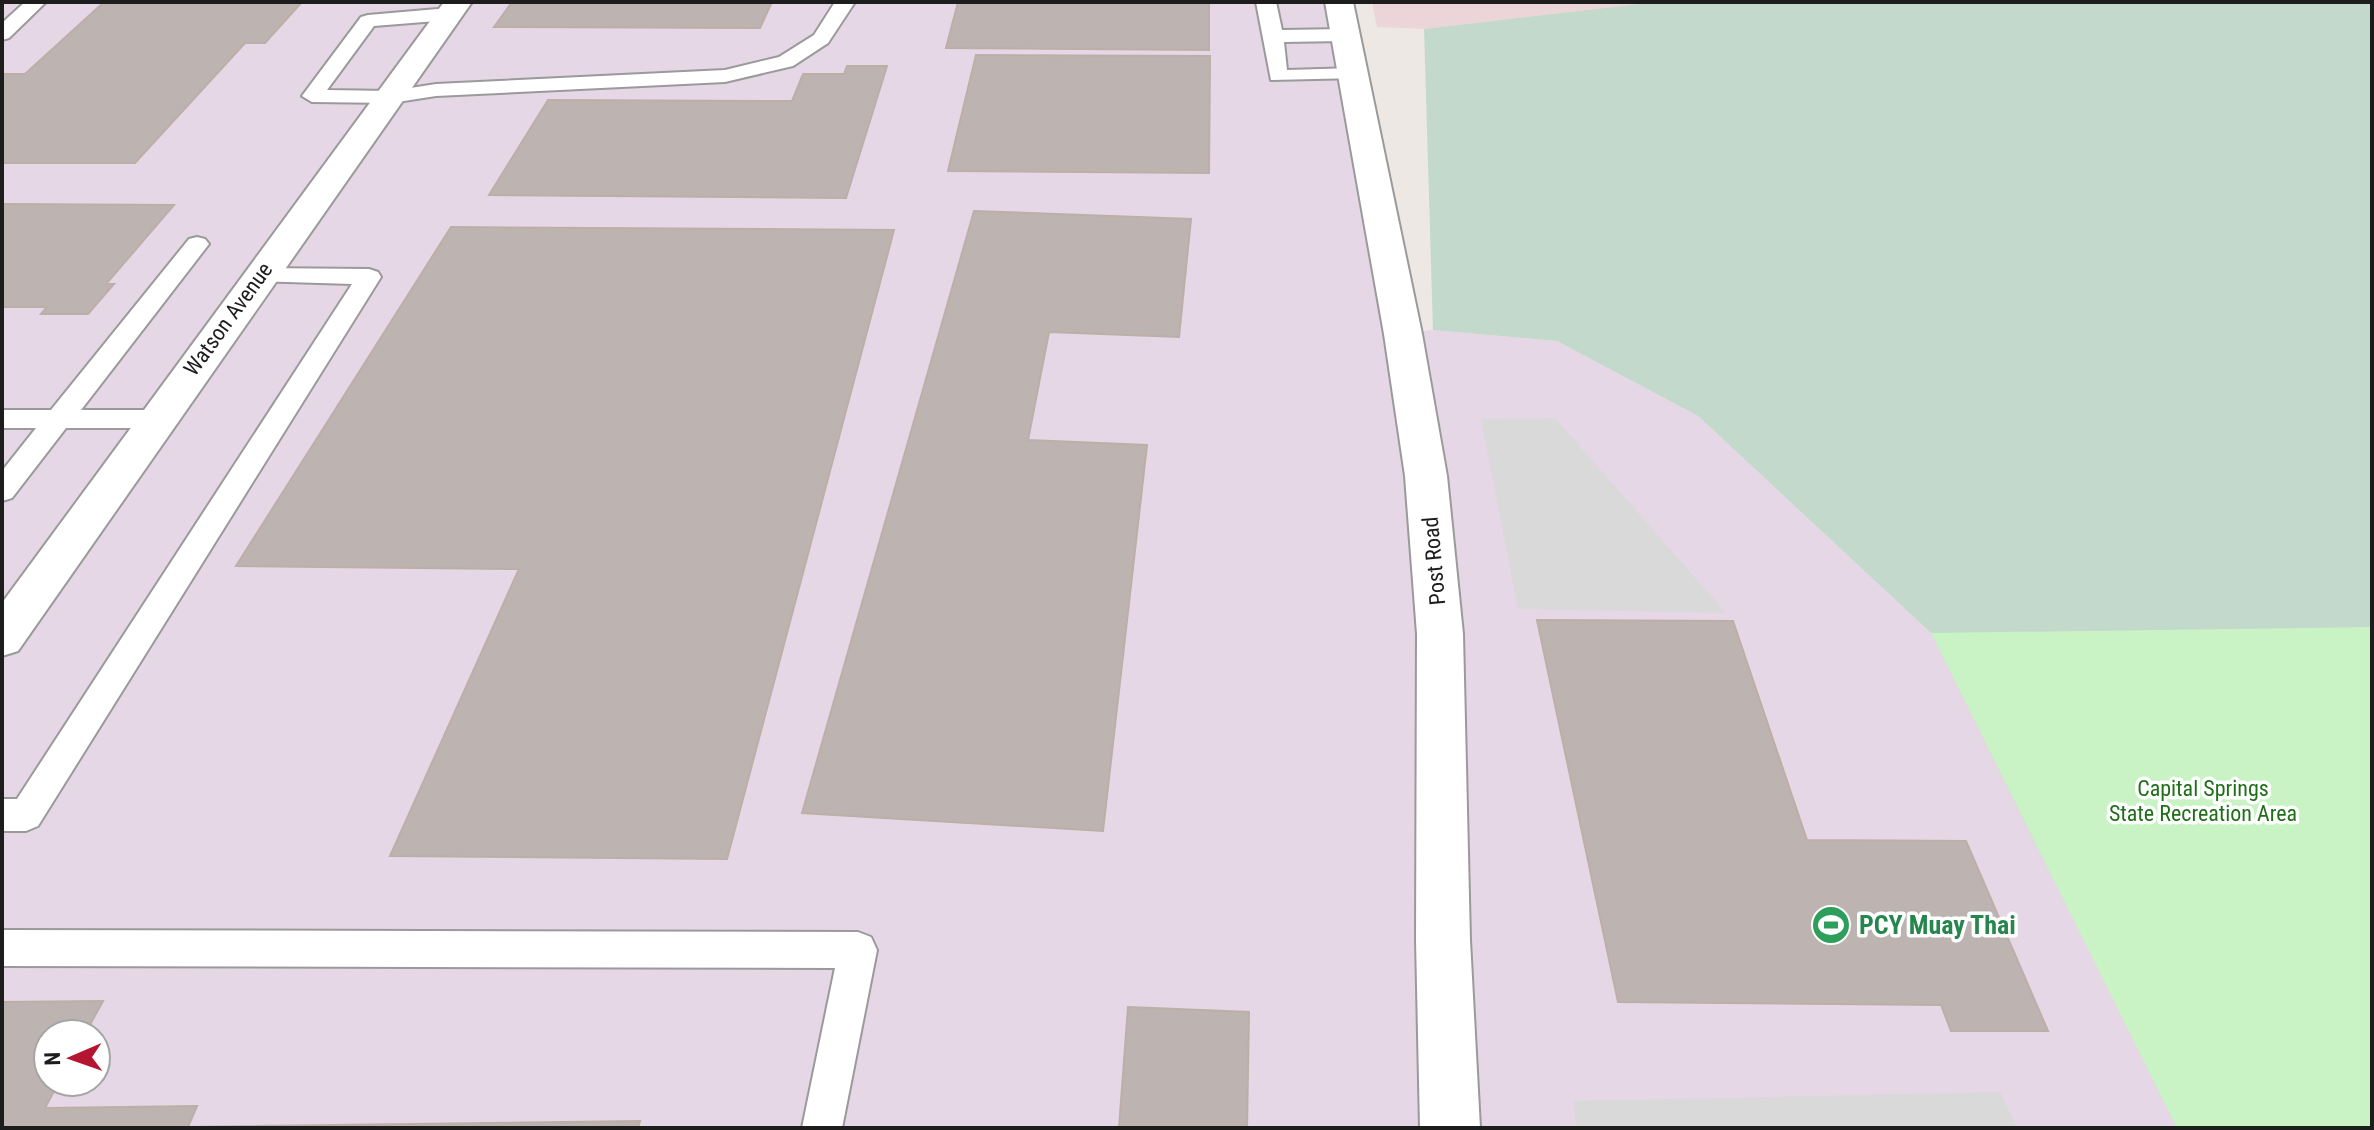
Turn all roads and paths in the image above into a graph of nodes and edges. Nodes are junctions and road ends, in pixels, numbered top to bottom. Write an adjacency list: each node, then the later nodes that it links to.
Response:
1 (36, 2): 5 (lane)
2 (845, 2): 8 (lane)
3 (1266, 2): 6 (lane)
4 (454, 8): 8 (street, Watson Avenue); 8 (lane)
5 (2, 34)
6 (1273, 36): 7 (lane); 7 (lane)
7 (1346, 37): 19 (street, Post Road)
8 (391, 97): 10 (street, Watson Avenue)
9 (197, 244): 12 (lane)
10 (259, 276): 13 (street, Watson Avenue); 16 (lane)
11 (2, 419): 12 (lane)
12 (58, 419): 13 (lane); 14 (lane)
13 (156, 419): 15 (street, Watson Avenue)
14 (2, 491)
15 (2, 638)
16 (2, 815)
17 (2, 948): 18 (lane)
18 (822, 1128)
19 (1450, 1128)

